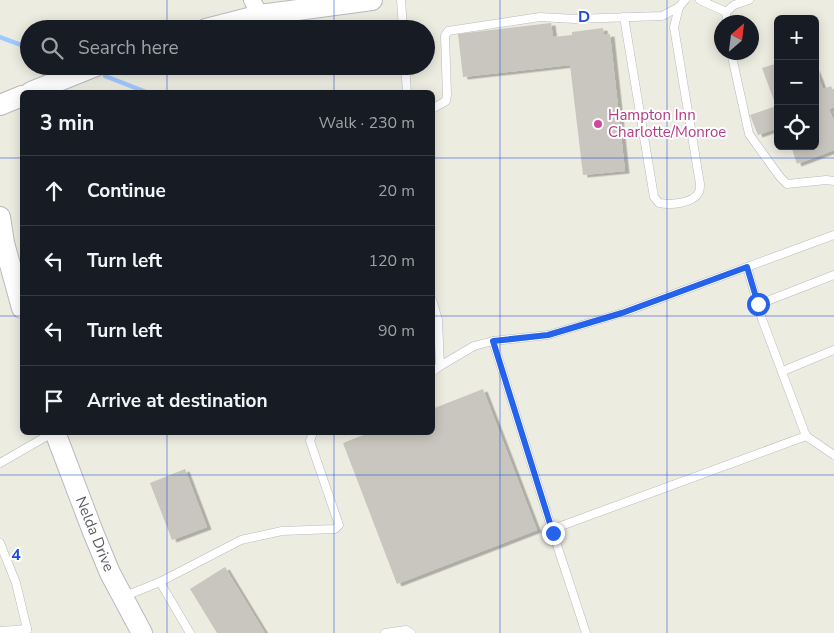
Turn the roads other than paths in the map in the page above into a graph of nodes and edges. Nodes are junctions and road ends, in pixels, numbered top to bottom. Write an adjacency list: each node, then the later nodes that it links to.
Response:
1 (372, 0): 7 (street)
2 (401, 0): 12 (lane)
3 (685, 0): 6 (lane)
4 (700, 0): 8 (lane)
5 (749, 0): 8 (lane)
6 (679, 7): 10 (lane); 10 (lane)
7 (256, 8): 11 (street)
8 (726, 12): 9 (lane)
9 (726, 15)
10 (624, 17): 20 (lane)
11 (227, 20)
12 (402, 20)
13 (733, 60): 21 (lane)
14 (74, 75): 16 (street)
15 (406, 75): 17 (lane)
16 (36, 90)
17 (407, 90)
18 (20, 97): 19 (street)
19 (0, 105)
20 (435, 107)
21 (834, 182)
22 (0, 217): 26 (street)
23 (834, 235): 24 (lane)
24 (747, 267): 27 (lane); 29 (lane)
25 (834, 275): 27 (lane)
26 (20, 301)
27 (758, 304): 33 (lane)
28 (435, 310): 31 (lane)
29 (493, 341): 31 (lane); 40 (lane)
30 (834, 350): 33 (lane)
31 (440, 366): 32 (lane)
32 (435, 370)
33 (782, 371): 37 (lane)
34 (49, 435): 39 (lane)
35 (55, 435): 43 (street, Nelda Drive)
36 (312, 435): 42 (lane)
37 (806, 436): 38 (lane); 40 (lane)
38 (834, 455)
39 (0, 463)
40 (553, 533): 50 (lane)
41 (0, 543): 45 (lane)
42 (160, 582): 43 (lane); 47 (lane)
43 (123, 597): 46 (street, Nelda Drive)
44 (0, 631): 45 (lane)
45 (26, 631)
46 (142, 633)
47 (190, 633)
48 (384, 633): 49 (lane)
49 (411, 633)
50 (586, 633)

